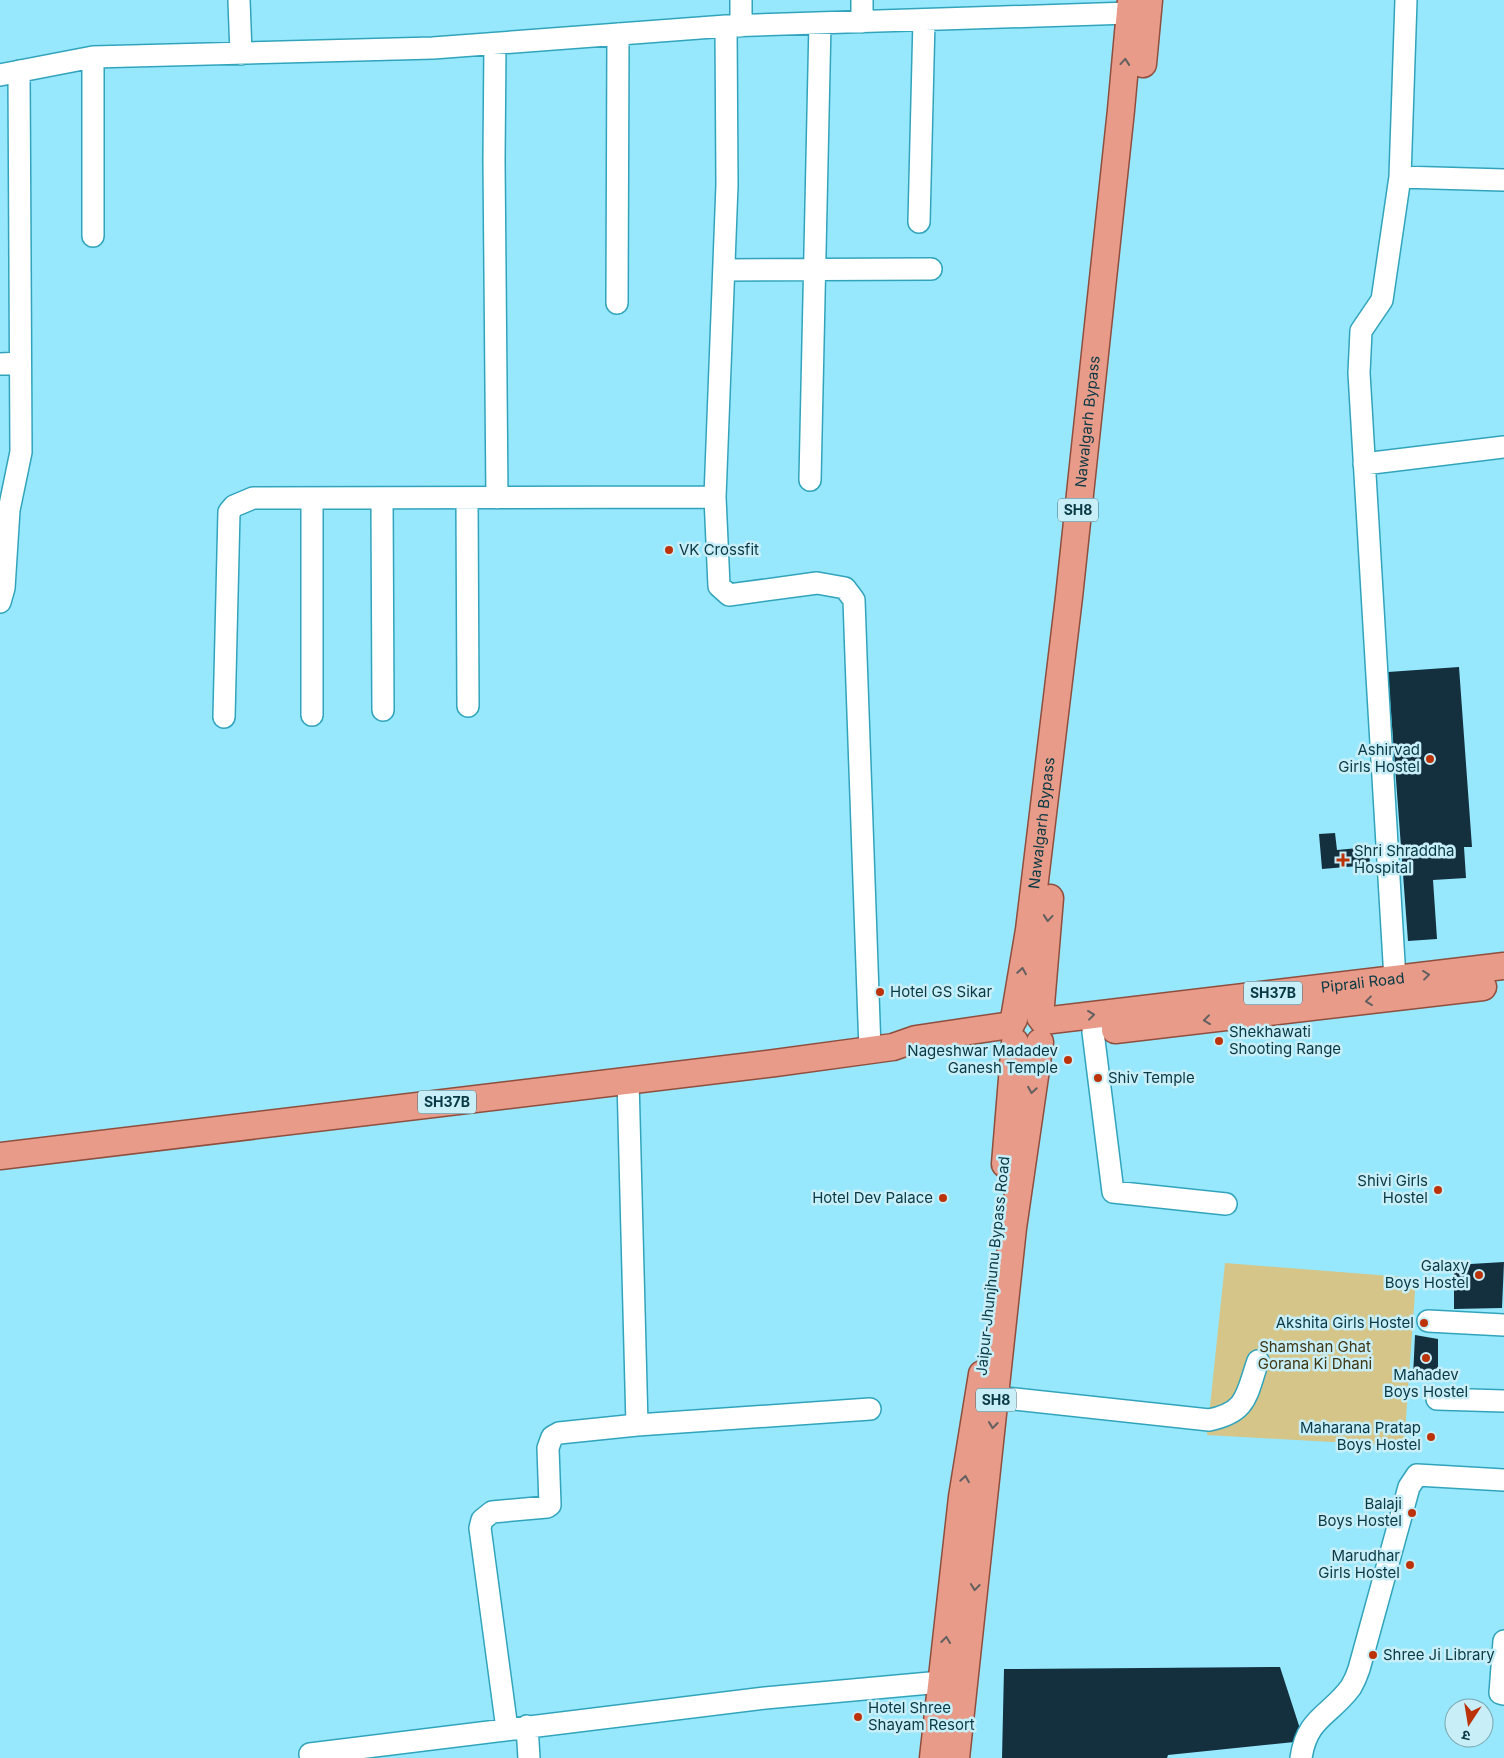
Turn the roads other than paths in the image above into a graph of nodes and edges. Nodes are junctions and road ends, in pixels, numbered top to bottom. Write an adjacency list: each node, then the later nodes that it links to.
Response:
1 (239, 0): 13 (street)
2 (741, 0): 10 (street)
3 (862, 0): 8 (street)
4 (1406, 0): 16 (street)
5 (1136, 4): 6 (street); 41 (main road, Nawalgarh Bypass / SH8)
6 (1015, 8): 7 (street)
7 (924, 20): 8 (street); 18 (street)
8 (862, 22): 9 (street)
9 (820, 23): 10 (street); 22 (street)
10 (733, 26): 11 (street); 21 (street)
11 (618, 34): 12 (street); 23 (street)
12 (495, 44): 13 (street); 32 (street)
13 (241, 54): 14 (street)
14 (93, 57): 15 (street); 19 (street)
15 (9, 73): 24 (street)
16 (1400, 177): 17 (street); 26 (street)
17 (1504, 180)
18 (920, 222)
19 (93, 236)
20 (931, 269): 22 (street)
21 (724, 270): 22 (street); 28 (street)
22 (815, 270): 27 (street)
23 (617, 303)
24 (10, 364): 33 (street)
25 (1504, 447): 26 (street)
26 (1364, 464): 39 (street)
27 (810, 480)
28 (715, 497): 32 (street); 43 (street)
29 (312, 498): 30 (street); 36 (street); 37 (street)
30 (382, 498): 31 (street); 35 (street)
31 (467, 498): 32 (street); 34 (street)
32 (497, 498)
33 (0, 602)
34 (468, 706)
35 (383, 710)
36 (312, 715)
37 (224, 717)
38 (1504, 966): 39 (main road, Piprali Road / SH37B, one-way to 38)
39 (1395, 979): 41 (main road, Piprali Road / SH37B, one-way to 39)
40 (1504, 984): 42 (main road, one-way to 42)
41 (1027, 1030): 42 (main road); 43 (main road, SH37B); 47 (main road, SH8)
42 (1093, 1032): 46 (street)
43 (882, 1048): 44 (main road, SH37B)
44 (628, 1080): 45 (main road, SH37B); 55 (street)
45 (0, 1156)
46 (1226, 1204)
47 (1006, 1228): 51 (main road, SH8); 58 (main road, Jaipur-Jhunjhunu Bypass Road / SH8, one-way to 47)
48 (1428, 1321): 49 (street)
49 (1504, 1325)
50 (1258, 1361): 51 (street)
51 (996, 1397): 65 (main road, SH8, one-way to 65)
52 (1437, 1399): 53 (street)
53 (1504, 1401)
54 (870, 1409): 55 (street)
55 (637, 1425): 60 (street)
56 (1504, 1480): 66 (street)
57 (1504, 1641): 59 (street)
58 (941, 1682): 60 (street); 64 (main road, Jaipur-Jhunjhunu Bypass Road / SH8)
59 (1502, 1694)
60 (517, 1727): 61 (street); 63 (street)
61 (415, 1749): 62 (street)
62 (310, 1754)
63 (529, 1758)
64 (933, 1758)
65 (956, 1758)
66 (1301, 1758)

